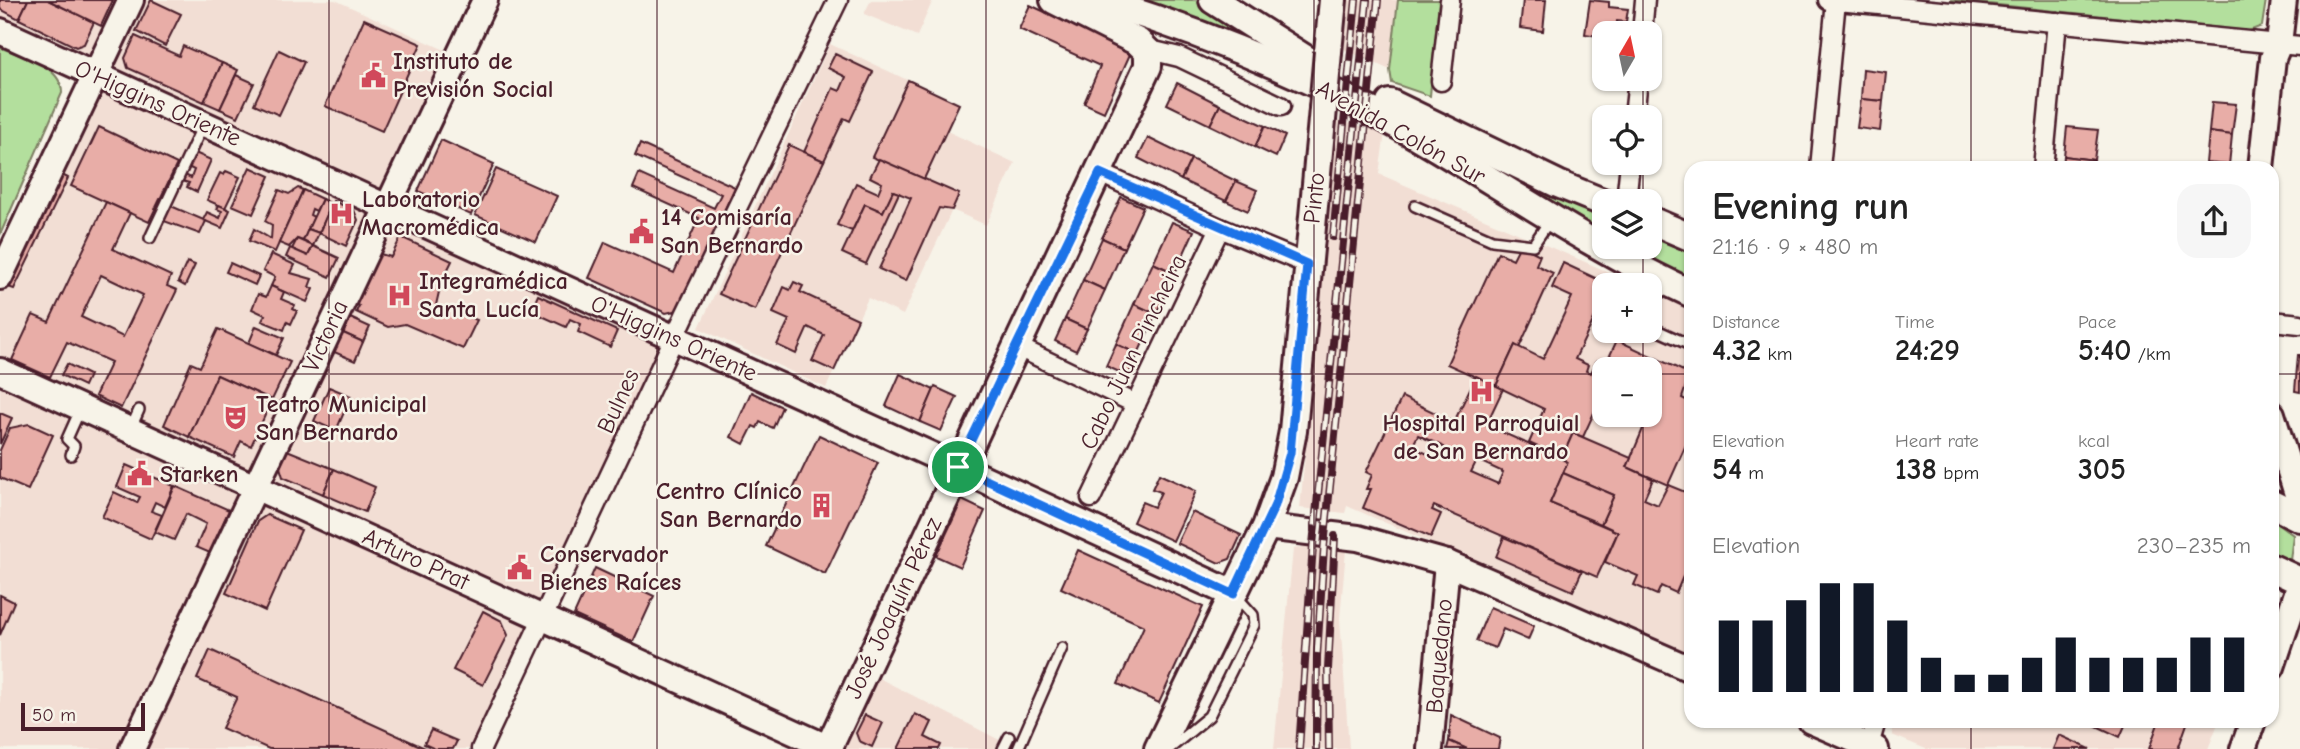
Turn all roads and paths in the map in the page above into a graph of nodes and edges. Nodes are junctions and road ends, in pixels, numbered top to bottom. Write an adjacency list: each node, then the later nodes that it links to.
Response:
1 (131, 0): 18 (street)
2 (485, 0): 27 (street, Victoria)
3 (838, 0): 40 (street, Bulnes)
4 (1055, 0): 17 (main road, Avenida Colón Sur)
5 (1098, 0): 29 (main road, Avenida Colón Sur)
6 (1213, 0): 26 (main road)
7 (1333, 0): 34 (main road, Pinto, bridge)
8 (1450, 0): 19 (street)
9 (1646, 0): 13 (street)
10 (1828, 0): 11 (street)
11 (1836, 0): 14 (street); 22 (street)
12 (2284, 0): 16 (street)
13 (1643, 21)
14 (2057, 22): 16 (street); 23 (street)
15 (0, 31): 18 (street, O'Higgins Oriente)
16 (2290, 45): 24 (street)
17 (1146, 49): 20 (street, Avenida Colón Sur); 25 (main road, José Joaquín Pérez)
18 (95, 74): 21 (street, O'Higgins Oriente); 35 (street)
19 (1441, 81)
20 (1281, 106)
21 (204, 123): 27 (street, O'Higgins Oriente); 33 (lane)
22 (1821, 161)
23 (2044, 161)
24 (2262, 161)
25 (1100, 173): 31 (street); 42 (main road, José Joaquín Pérez)
26 (1592, 198)
27 (386, 206): 40 (street, O'Higgins Oriente); 49 (street, Victoria)
28 (1415, 206): 29 (lane)
29 (1550, 220): 36 (main road, Avenida Colón Sur)
30 (1662, 225): 32 (main road)
31 (1220, 228): 34 (street); 44 (street, Cabo Juan Pincheira)
32 (1684, 234)
33 (150, 238)
34 (1307, 264): 54 (main road, Pinto)
35 (0, 276)
36 (1684, 290)
37 (2279, 322): 38 (street)
38 (2300, 324)
39 (1662, 332): 41 (lane)
40 (675, 338): 48 (street, O'Higgins Oriente); 59 (street, Bulnes)
41 (1684, 342)
42 (1016, 346): 44 (street); 48 (main road, José Joaquín Pérez)
43 (0, 371): 45 (street, Arturo Prat)
44 (1136, 404): 50 (street, Cabo Juan Pincheira)
45 (81, 407): 47 (lane); 49 (street, Arturo Prat)
46 (2279, 436): 51 (street)
47 (71, 455)
48 (958, 467): 58 (main road, O'Higgins Oriente); 70 (main road, José Joaquín Pérez)
49 (256, 485): 59 (street, Arturo Prat); 68 (street, Victoria)
50 (1091, 498)
51 (2300, 504)
52 (2279, 508): 53 (main road)
53 (2300, 518)
54 (1266, 527): 55 (street); 58 (main road, Pinto)
55 (1447, 563): 62 (street); 75 (street, Baquedano)
56 (2279, 572): 57 (main road)
57 (2300, 583): 60 (street)
58 (1233, 594): 73 (main road, Pinto); 74 (lane)
59 (543, 617): 69 (street, Bulnes); 70 (street, Arturo Prat)
60 (2279, 646)
61 (1062, 648): 72 (lane)
62 (1684, 666)
63 (1827, 728): 67 (street)
64 (1875, 728): 67 (street)
65 (2250, 728): 76 (street)
66 (1009, 737): 71 (lane)
67 (1871, 748)
68 (132, 749)
69 (481, 749)
70 (829, 749)
71 (1003, 749)
72 (1018, 749)
73 (1158, 749)
74 (1169, 749)
75 (1430, 749)
76 (2243, 749)

